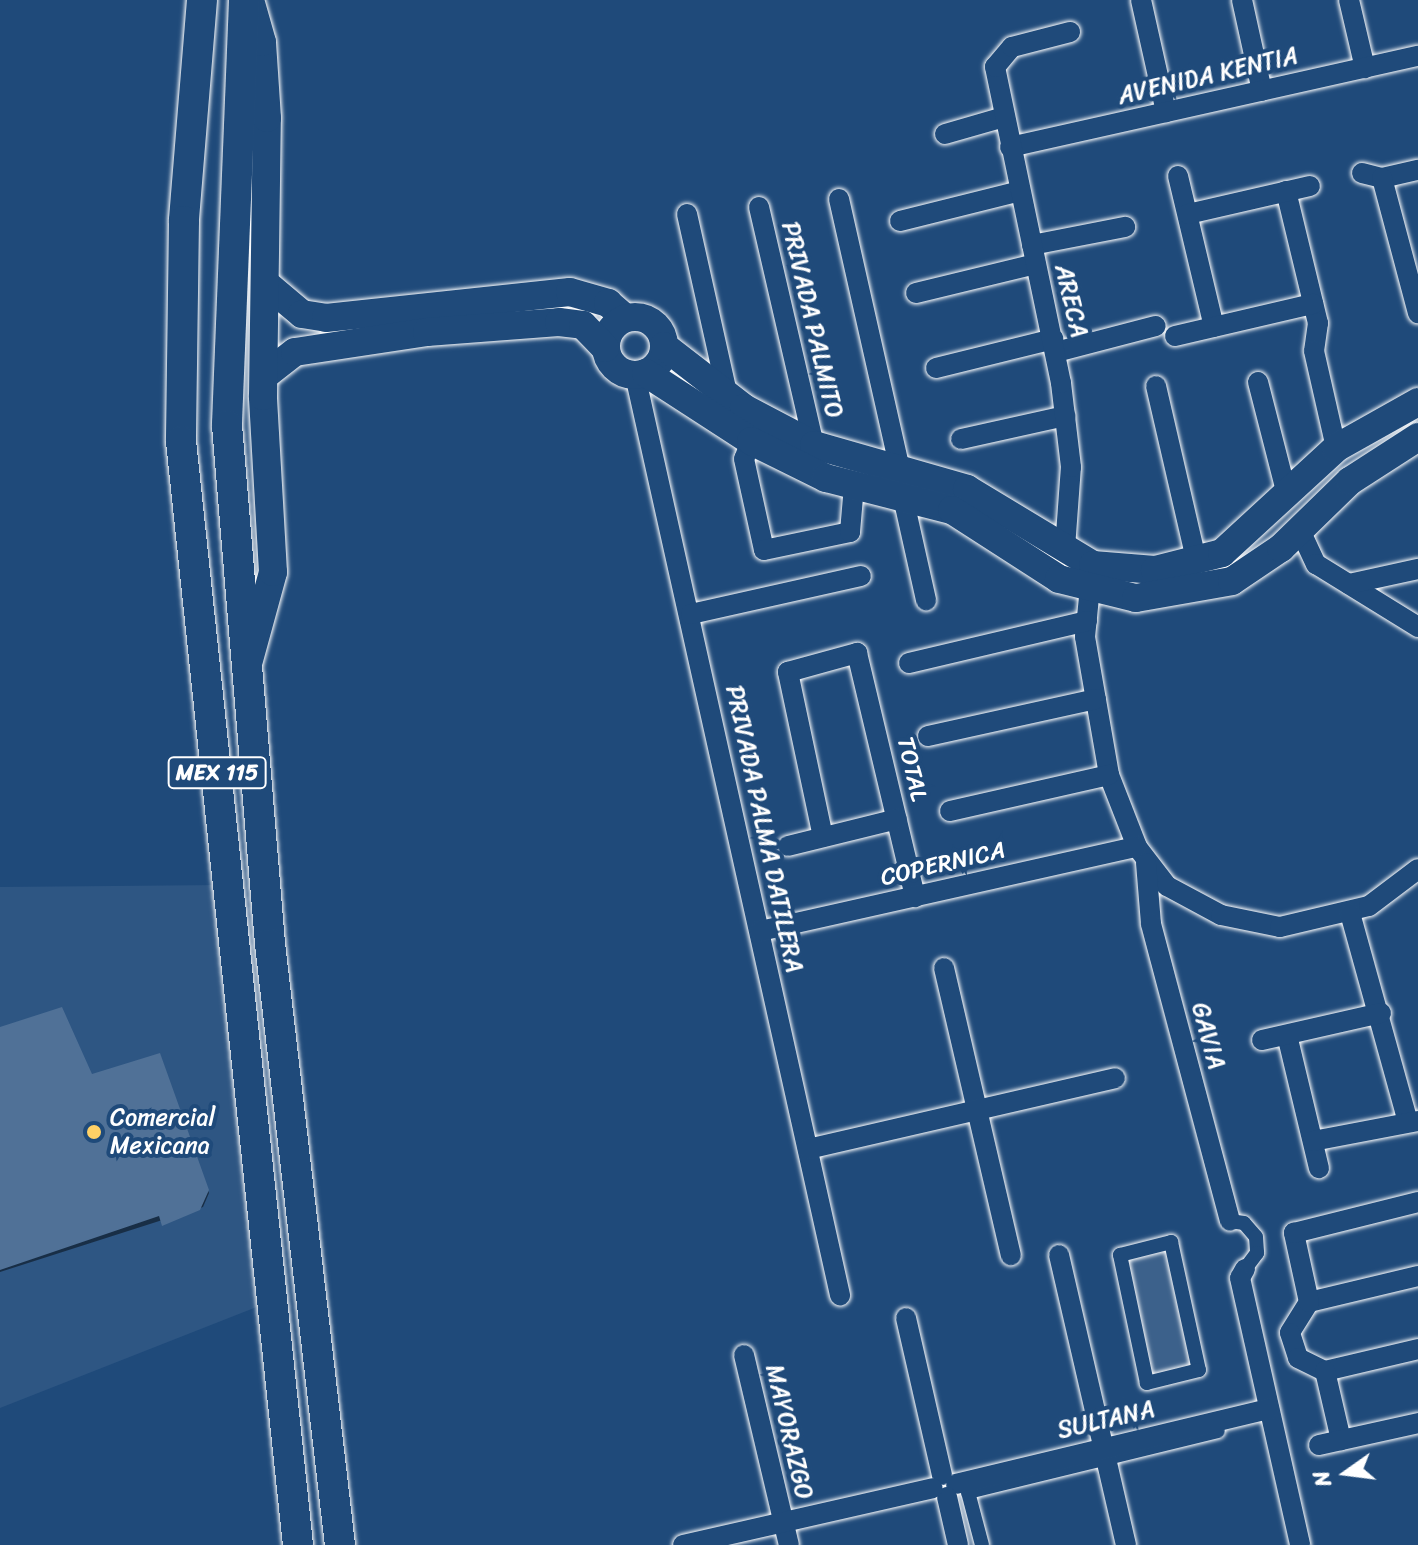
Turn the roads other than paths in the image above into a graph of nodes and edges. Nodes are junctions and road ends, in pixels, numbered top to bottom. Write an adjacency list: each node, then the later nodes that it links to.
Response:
1 (202, 0): 117 (main road, MEX 115)
2 (247, 0): 28 (main road); 69 (main road, MEX 115)
3 (1141, 0): 10 (street)
4 (1242, 0): 9 (street)
5 (1349, 0): 8 (street)
6 (1070, 32): 11 (street, ARECA)
7 (1418, 56): 8 (street, AVENIDA KENTIA)
8 (1365, 68): 9 (street, AVENIDA KENTIA)
9 (1262, 91): 10 (street, AVENIDA KENTIA)
10 (1166, 112): 13 (street, AVENIDA KENTIA)
11 (1004, 117): 12 (street); 13 (street, ARECA)
12 (945, 134)
13 (1010, 147): 19 (street, ARECA)
14 (1418, 170): 17 (street)
15 (1362, 173): 17 (street)
16 (1178, 176): 24 (street)
17 (1382, 178): 29 (street)
18 (1310, 186): 20 (street)
19 (1020, 191): 25 (street); 27 (street, ARECA)
20 (1286, 191): 24 (street); 31 (street)
21 (839, 199): 53 (street)
22 (759, 207): 51 (street, PRIVADA PALMITO)
23 (687, 214): 45 (street)
24 (1188, 214): 35 (street)
25 (900, 221)
26 (1125, 227): 27 (street)
27 (1034, 254): 30 (street); 37 (street, ARECA)
28 (265, 283): 33 (main road); 42 (main road)
29 (1414, 285): 32 (street)
30 (916, 293)
31 (1313, 304): 35 (street); 52 (street)
32 (1418, 313)
33 (625, 318): 38 (main road); 39 (main road)
34 (1156, 326): 37 (street)
35 (1214, 327): 36 (street)
36 (1175, 336)
37 (1054, 345): 40 (street); 47 (street, ARECA)
38 (664, 346): 41 (main road); 45 (main road)
39 (605, 348): 41 (main road); 42 (main road)
40 (936, 368)
41 (641, 374): 50 (main road); 65 (street, PRIVADA PALMA DATILERA)
42 (264, 376): 69 (main road)
43 (1258, 382): 55 (street)
44 (1156, 386): 59 (street)
45 (728, 397): 51 (main road)
46 (1418, 402): 52 (main road)
47 (1065, 416): 49 (street); 58 (street, ARECA)
48 (1418, 437): 57 (main road)
49 (961, 439)
50 (751, 441): 54 (main road); 54 (street)
51 (814, 445): 53 (main road)
52 (1336, 448): 55 (main road)
53 (899, 466): 58 (main road)
54 (854, 485): 56 (main road)
55 (1287, 495): 59 (main road)
56 (903, 497): 62 (main road); 64 (street)
57 (1299, 528): 62 (main road); 63 (street)
58 (1065, 548): 62 (main road)
59 (1197, 563): 62 (main road)
60 (1418, 569): 63 (street)
61 (861, 576): 65 (street)
62 (1091, 578): 66 (street)
63 (1349, 584): 67 (street)
64 (926, 600)
65 (691, 614): 83 (street, PRIVADA PALMA DATILERA)
66 (1087, 621): 68 (street); 70 (street)
67 (1418, 627)
68 (909, 663)
69 (248, 665): 118 (main road, MEX 115)
70 (1096, 699): 71 (street); 72 (street)
71 (928, 736)
72 (1109, 775): 73 (street); 77 (street)
73 (950, 811)
74 (897, 819): 75 (street); 75 (street, TOTAL); 81 (street, TOTAL)
75 (823, 837): 76 (street)
76 (788, 846)
77 (1142, 855): 81 (street, COPERNICA); 82 (street); 95 (street, GAVIA)
78 (1418, 869): 80 (street)
79 (1418, 891): 80 (street)
80 (1394, 892): 82 (street)
81 (915, 897): 83 (street, COPERNICA)
82 (1350, 913): 85 (street)
83 (760, 931): 92 (street, PRIVADA PALMA DATILERA)
84 (944, 968): 89 (street)
85 (1381, 1013): 86 (street); 90 (street)
86 (1287, 1035): 87 (street); 91 (street)
87 (1262, 1040)
88 (1115, 1078): 89 (street)
89 (977, 1110): 92 (street); 96 (street)
90 (1412, 1120): 91 (street)
91 (1313, 1141): 93 (street)
92 (808, 1149): 100 (street, PRIVADA PALMA DATILERA)
93 (1319, 1168)
94 (1418, 1202): 101 (street)
95 (1230, 1221): 98 (street)
96 (1011, 1255)
97 (1059, 1255): 114 (street)
98 (1245, 1269): 104 (street)
99 (1418, 1276): 101 (street)
100 (840, 1295)
101 (1309, 1302): 103 (street)
102 (906, 1318): 115 (street)
103 (1291, 1341): 104 (street); 107 (street)
104 (1256, 1349): 109 (street)
105 (1418, 1349): 107 (street)
106 (744, 1355): 116 (street, MAYORAZGO)
107 (1325, 1371): 112 (street)
108 (1152, 1382): 108 (street)
109 (1269, 1409): 114 (street, SULTANA); 124 (street)
110 (1251, 1423): 114 (street)
111 (1418, 1423): 112 (street)
112 (1341, 1440): 113 (street)
113 (1319, 1445)
114 (1105, 1453): 115 (street, SULTANA); 122 (street); 123 (street)
115 (944, 1486): 116 (street, SULTANA); 121 (street)
116 (783, 1522): 119 (street, SULTANA); 120 (street, MAYORAZGO)
117 (298, 1545)
118 (340, 1545)
119 (683, 1545)
120 (789, 1545)
121 (958, 1545)
122 (982, 1545)
123 (1126, 1545)
124 (1300, 1545)

